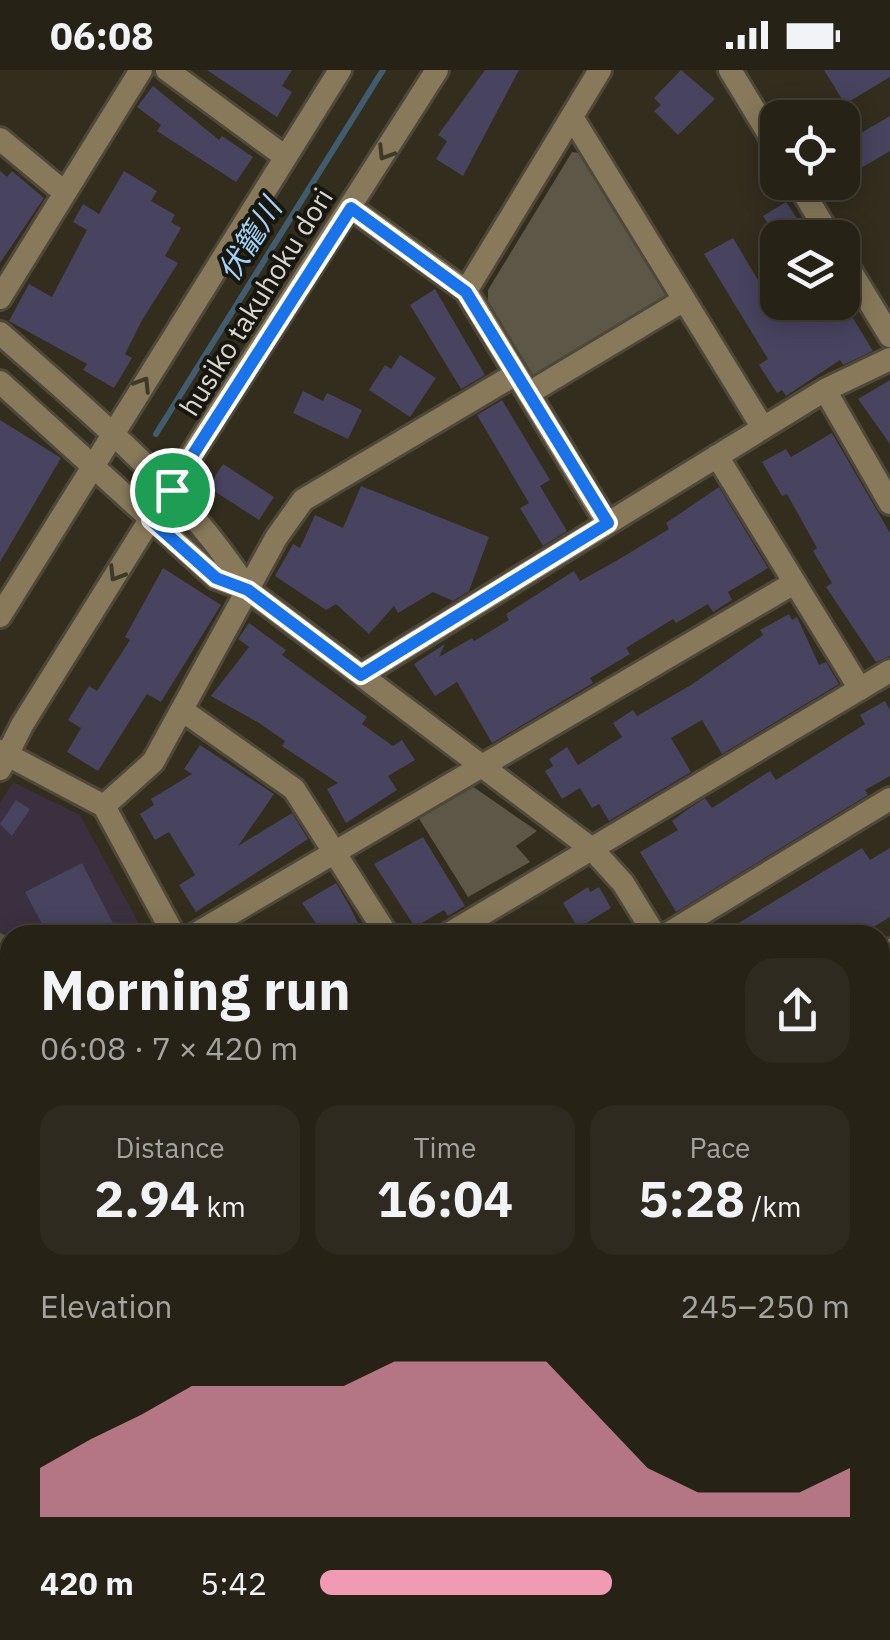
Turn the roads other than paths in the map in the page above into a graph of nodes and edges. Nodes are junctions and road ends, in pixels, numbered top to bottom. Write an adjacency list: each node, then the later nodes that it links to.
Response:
1 (142, 70): 11 (street)
2 (167, 70): 10 (street)
3 (340, 70): 10 (street, husiko takuhoku dori)
4 (437, 70): 12 (street, husiko takuhoku dori, one-way to 12)
5 (600, 70): 7 (street)
6 (730, 70): 8 (street)
7 (572, 117): 14 (street); 16 (street)
8 (760, 119)
9 (0, 140): 11 (street)
10 (284, 156): 24 (street, husiko takuhoku dori, one-way to 10)
11 (65, 193): 15 (street)
12 (351, 208): 14 (street); 27 (street, husiko takuhoku dori)
13 (860, 287): 18 (street)
14 (466, 292): 21 (street)
15 (0, 298)
16 (684, 300): 21 (street); 23 (street)
17 (0, 333): 24 (street)
18 (890, 336)
19 (890, 359): 22 (street)
20 (0, 382): 26 (street)
21 (522, 384): 30 (street); 32 (street)
22 (826, 390): 23 (street); 28 (street)
23 (763, 428): 25 (street)
24 (113, 433): 26 (street, husiko takuhoku dori); 27 (street)
25 (717, 456): 30 (street); 31 (street)
26 (94, 467): 29 (street); 33 (street, husiko takuhoku dori)
27 (172, 490): 29 (street, husiko takuhoku dori); 32 (street)
28 (890, 503)
29 (151, 520): 32 (street); 38 (street, husiko takuhoku dori, one-way to 38)
30 (608, 523): 35 (street)
31 (794, 583): 36 (street); 39 (street)
32 (248, 590): 35 (street); 37 (street)
33 (0, 616)
34 (890, 671): 36 (street)
35 (361, 675): 39 (street)
36 (860, 689): 42 (street)
37 (182, 710): 41 (street); 43 (street)
38 (3, 759): 41 (street)
39 (480, 766): 42 (street); 43 (street)
40 (890, 800): 49 (street)
41 (104, 806): 44 (street)
42 (592, 849): 47 (street); 48 (street)
43 (334, 850): 45 (street); 46 (street)
44 (169, 925)
45 (210, 925)
46 (380, 925)
47 (464, 925)
48 (649, 925)
49 (683, 925)

